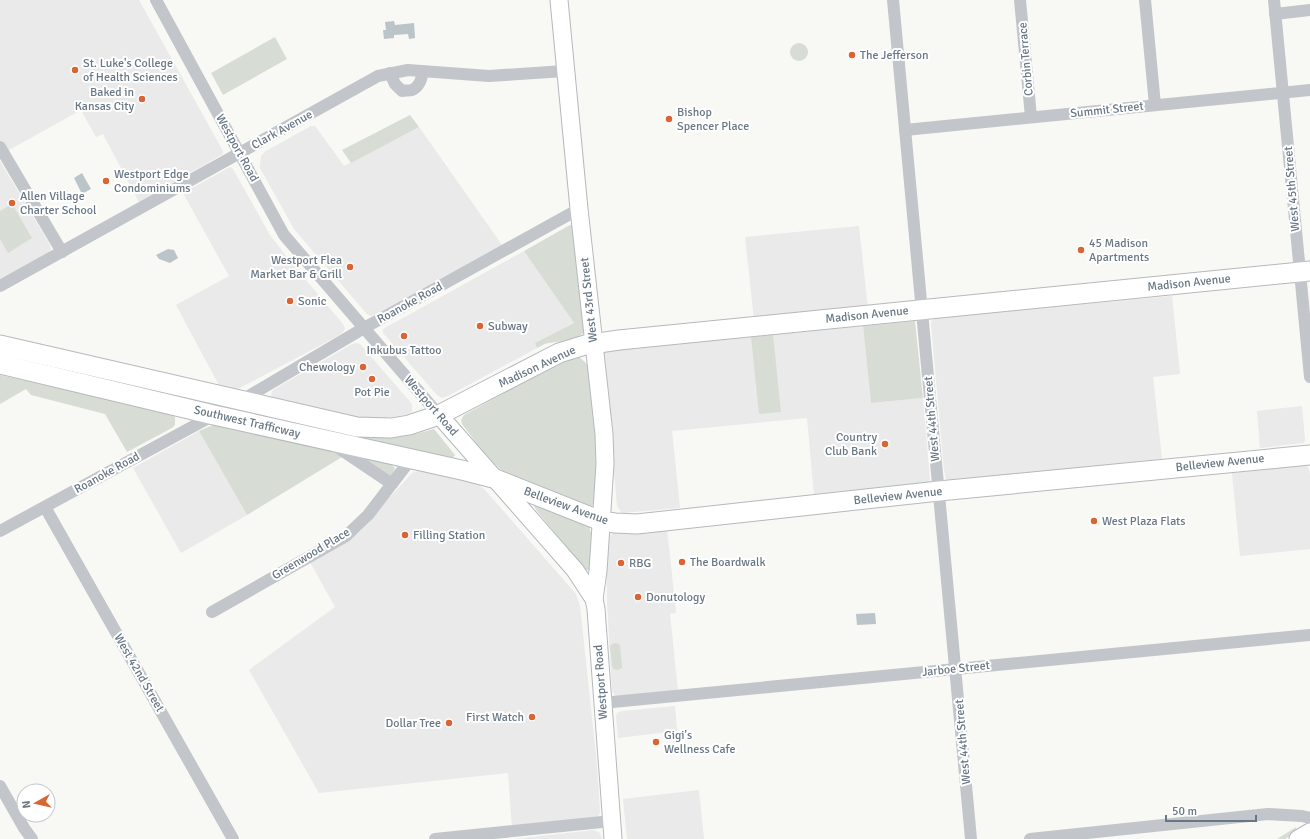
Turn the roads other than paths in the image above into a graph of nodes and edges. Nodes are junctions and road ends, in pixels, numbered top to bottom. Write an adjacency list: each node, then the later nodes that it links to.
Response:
1 (559, 0): 10 (street, West 43rd Street)
2 (893, 0): 16 (street, West 44th Street)
3 (1020, 0): 15 (street, Corbin Terrace)
4 (1145, 0): 14 (street)
5 (1274, 0): 8 (street, West 45th Street)
6 (159, 1): 18 (street, Westport Road)
7 (1310, 10): 8 (street)
8 (1275, 14): 13 (street, West 45th Street)
9 (423, 71): 10 (street, Clark Avenue); 11 (street, Clark Avenue); 11 (street)
10 (565, 71): 19 (street, West 43rd Street)
11 (390, 73): 18 (street, Clark Avenue)
12 (1310, 90): 13 (street, Summit Street)
13 (1282, 92): 14 (street, Summit Street); 21 (street, West 45th Street)
14 (1155, 105): 15 (street, Summit Street)
15 (1031, 117): 16 (street, Summit Street)
16 (905, 130): 23 (street, West 44th Street)
17 (0, 147): 20 (street)
18 (240, 153): 20 (street, Clark Avenue); 24 (street, Westport Road)
19 (579, 209): 24 (street, Roanoke Road); 25 (street, West 43rd Street)
20 (62, 252): 22 (street, Clark Avenue)
21 (1305, 272): 23 (main road, Madison Avenue); 28 (street, West 45th Street)
22 (0, 286)
23 (922, 309): 25 (main road, Madison Avenue); 37 (street, West 44th Street)
24 (364, 328): 29 (street, Roanoke Road); 31 (street, Westport Road)
25 (594, 343): 31 (main road, Madison Avenue); 39 (street, West 43rd Street)
26 (0, 345): 29 (main road, Southwest Trafficway)
27 (0, 364): 30 (main road, Southwest Trafficway)
28 (1310, 378)
29 (242, 400): 31 (main road, Southwest Trafficway)
30 (214, 415): 32 (main road, Southwest Trafficway); 38 (street, Roanoke Road)
31 (439, 415): 35 (street, Westport Road)
32 (326, 440): 34 (main road, Southwest Trafficway); 36 (street)
33 (1310, 455): 37 (main road, Belleview Avenue)
34 (411, 459): 35 (main road, Southwest Trafficway); 36 (street, Greenwood Place)
35 (493, 478): 39 (main road, Belleview Avenue); 41 (street, Westport Road)
36 (392, 484): 42 (street, Greenwood Place)
37 (939, 491): 39 (main road, Belleview Avenue); 44 (street, West 44th Street)
38 (45, 506): 40 (street, Roanoke Road); 51 (street, West 42nd Street)
39 (601, 521): 41 (street, West 43rd Street)
40 (0, 531)
41 (594, 599): 45 (street, Westport Road)
42 (212, 612)
43 (1310, 635): 44 (street, Jarboe Street)
44 (956, 669): 45 (street, Jarboe Street); 54 (street, West 44th Street)
45 (602, 703): 48 (street, Westport Road)
46 (0, 786): 50 (street)
47 (1310, 818): 55 (street)
48 (612, 821): 52 (street); 53 (street, Westport Road)
49 (1310, 832): 56 (street)
50 (32, 839)
51 (233, 839)
52 (435, 839)
53 (613, 839)
54 (972, 839)
55 (1030, 839)
56 (1298, 839)

